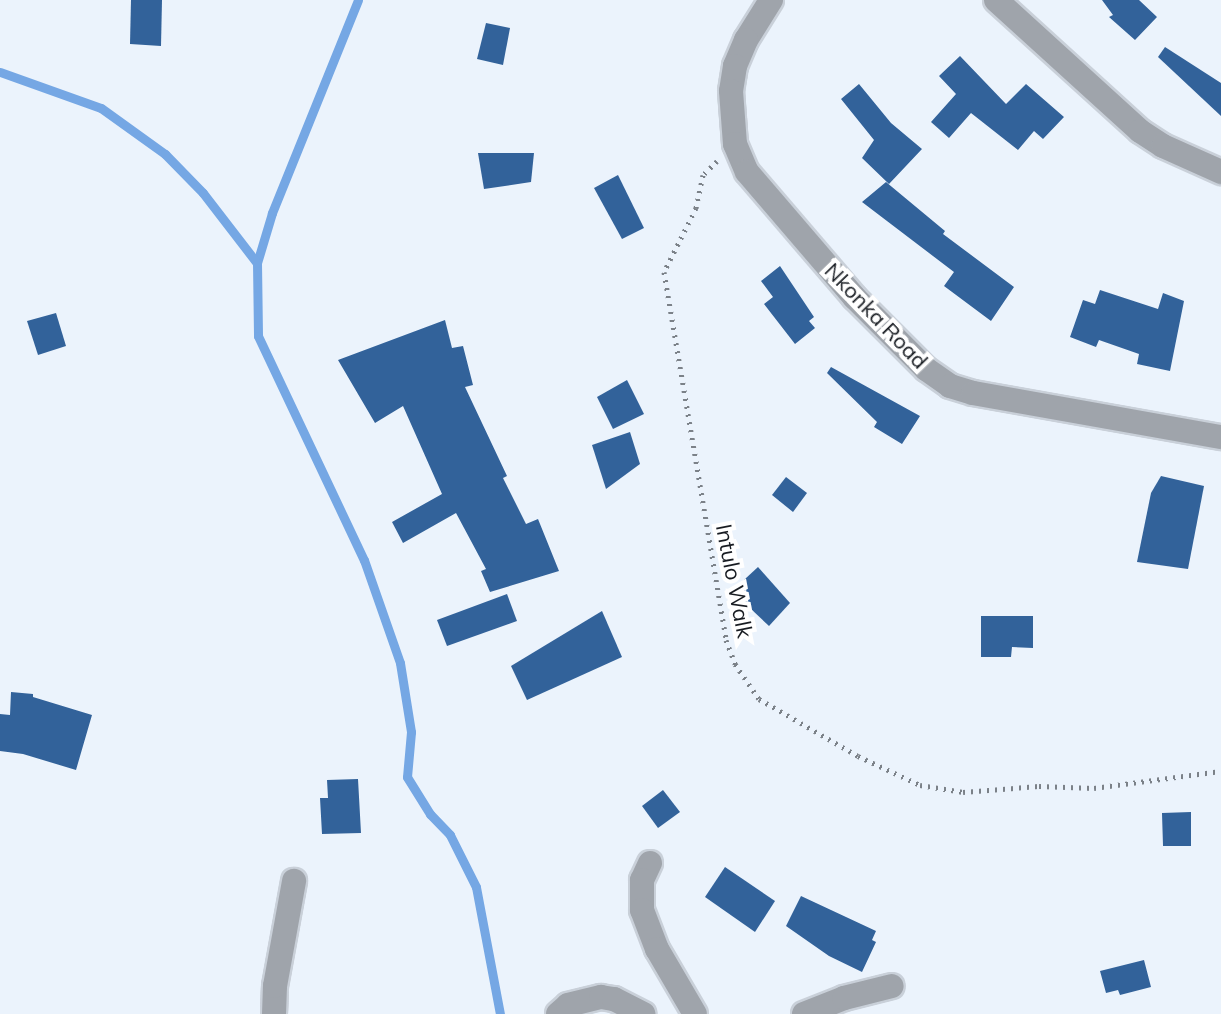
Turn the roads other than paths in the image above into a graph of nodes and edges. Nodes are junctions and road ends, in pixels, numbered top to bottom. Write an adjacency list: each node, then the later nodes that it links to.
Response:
1 (771, 0): 4 (street, Nkonka Road)
2 (996, 0): 3 (street)
3 (1221, 172)
4 (1221, 437)
5 (650, 863): 11 (street)
6 (294, 881): 8 (street)
7 (892, 986): 12 (street)
8 (274, 1014)
9 (558, 1014): 10 (street)
10 (643, 1014)
11 (695, 1014)
12 (804, 1014)

